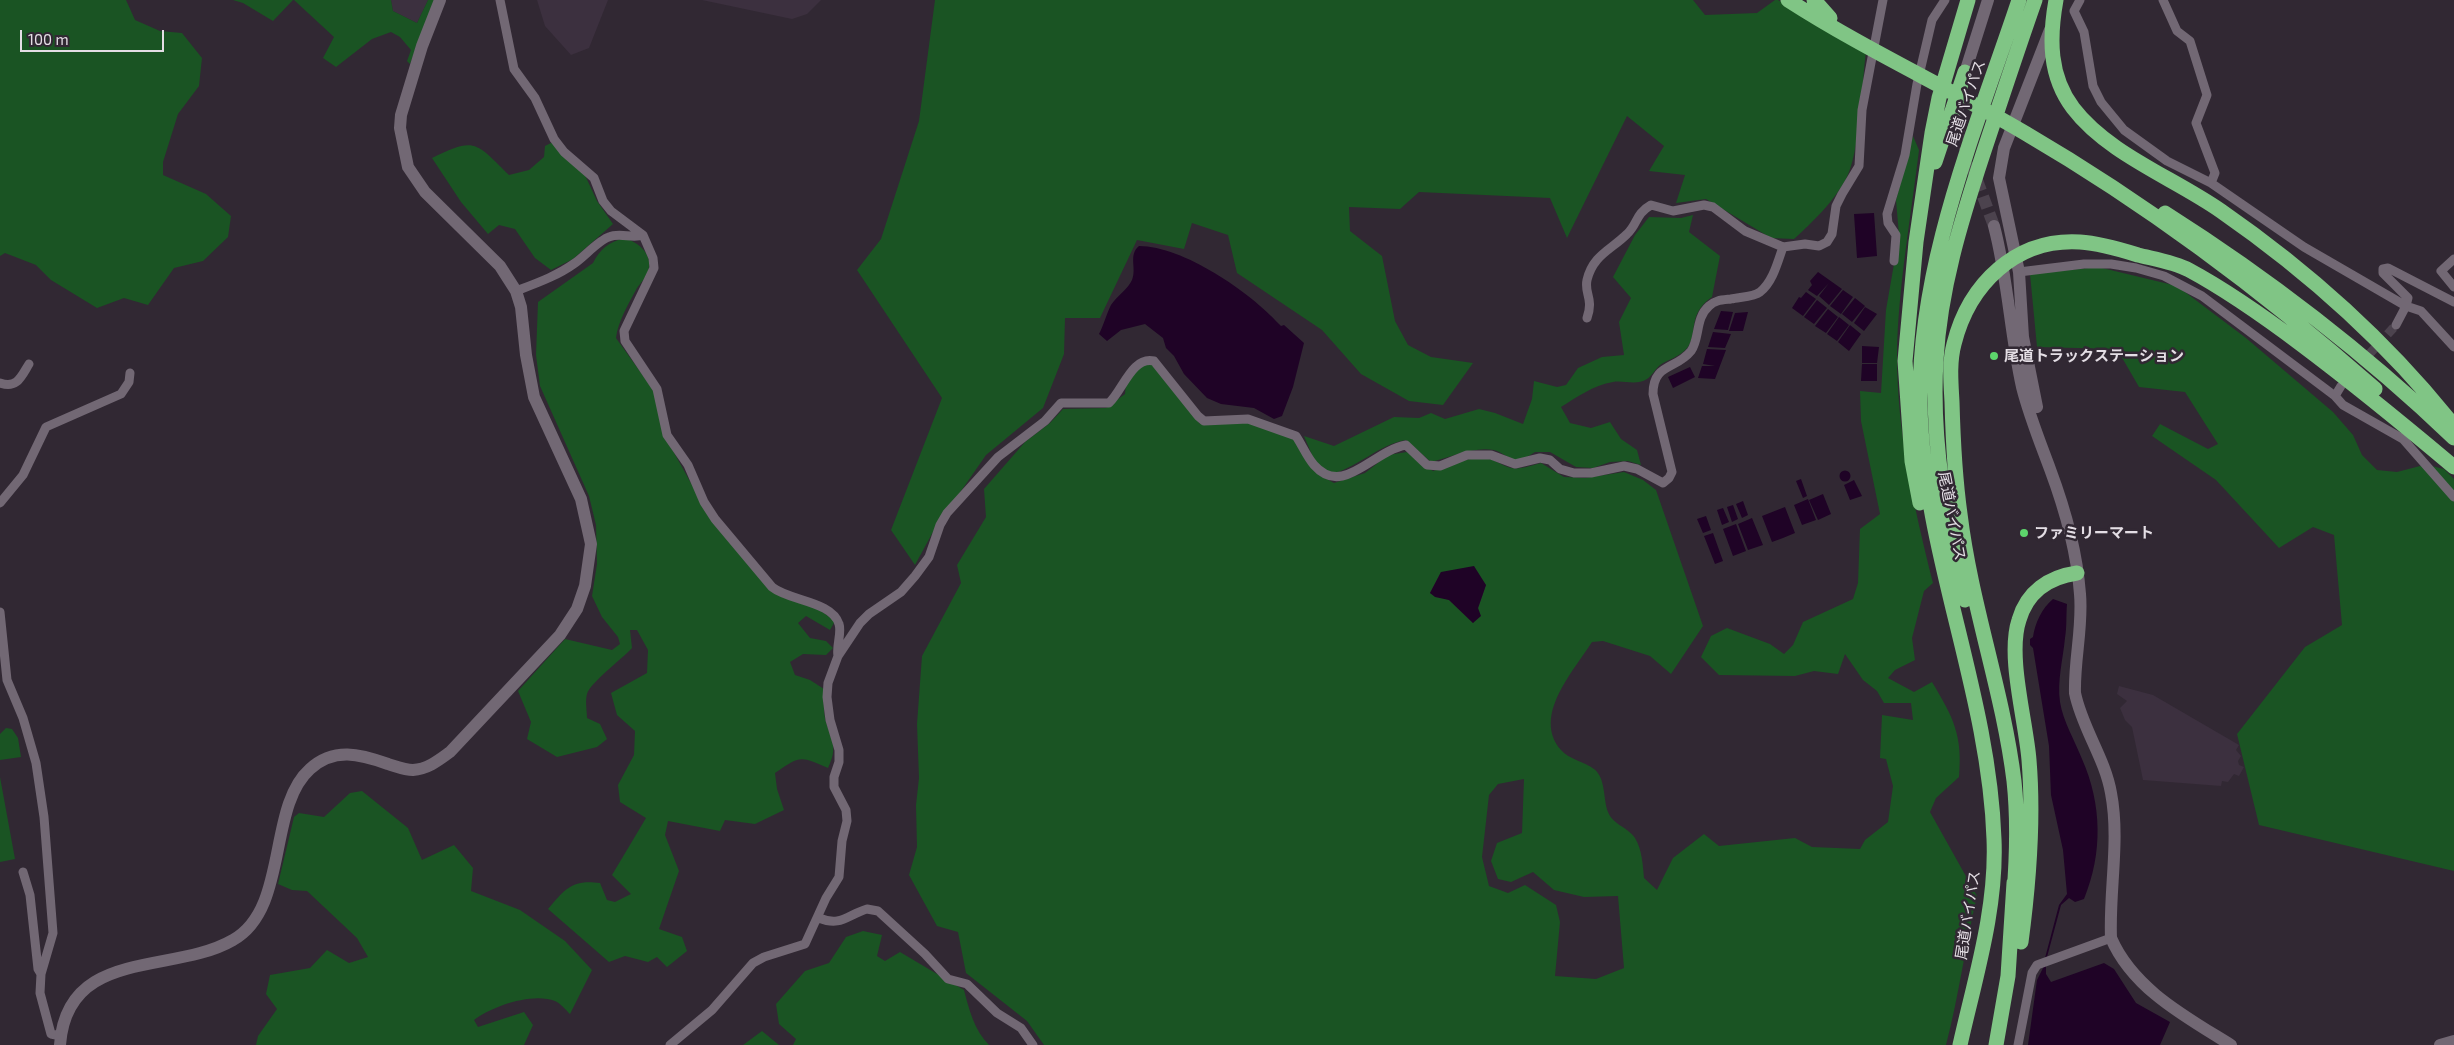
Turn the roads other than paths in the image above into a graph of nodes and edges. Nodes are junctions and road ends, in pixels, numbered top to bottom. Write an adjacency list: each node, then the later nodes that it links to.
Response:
1 (440, 0): 29 (street)
2 (500, 0): 22 (street)
3 (1788, 0): 15 (highway)
4 (1794, 0): 15 (highway)
5 (1883, 0): 24 (street)
6 (1945, 0): 26 (street)
7 (1968, 0): 23 (highway)
8 (1988, 0): 17 (street)
9 (2019, 0): 50 (highway, 尾道バイパス)
10 (2035, 0): 52 (highway, 尾道バイパス)
11 (2056, 0): 40 (highway)
12 (2063, 0): 27 (street)
13 (2080, 0): 20 (street)
14 (2163, 0): 20 (street)
15 (1811, 5): 16 (highway); 16 (highway)
16 (1868, 43): 19 (highway)
17 (1965, 72): 18 (street); 23 (highway)
18 (1958, 128)
19 (2027, 131): 41 (highway); 42 (highway)
20 (2211, 183): 31 (street)
21 (1994, 226): 44 (street)
22 (643, 235): 29 (street); 49 (street)
23 (1916, 242): 50 (highway)
24 (1783, 247): 32 (street); 49 (street)
25 (2454, 259): 28 (street)
26 (1894, 261)
27 (2019, 272): 39 (street); 44 (street)
28 (2454, 286)
29 (516, 291): 56 (street)
30 (2454, 302): 31 (street)
31 (2406, 306): 33 (street); 34 (street)
32 (1587, 318)
33 (2396, 324)
34 (2454, 347)
35 (29, 364): 37 (street)
36 (130, 373): 46 (street)
37 (0, 383)
38 (2341, 386): 39 (street)
39 (2335, 396): 45 (street)
40 (2454, 426)
41 (2454, 438)
42 (2454, 463)
43 (2454, 467): 52 (highway)
44 (2051, 470): 47 (street)
45 (2454, 497)
46 (0, 503)
47 (2077, 573): 54 (street); 62 (highway)
48 (0, 612): 55 (street)
49 (838, 656): 53 (street)
50 (1971, 682): 60 (highway, 尾道バイパス)
51 (24, 872): 55 (street)
52 (2014, 893): 61 (highway, 尾道バイパス)
53 (818, 918): 58 (street); 59 (street)
54 (2111, 938): 63 (street); 64 (street)
55 (41, 974): 56 (street)
56 (60, 1040)
57 (2454, 1041): 65 (street)
58 (670, 1045)
59 (1033, 1045)
60 (1960, 1045)
61 (1996, 1045)
62 (2001, 1045)
63 (2018, 1045)
64 (2231, 1045)
65 (2440, 1045)

